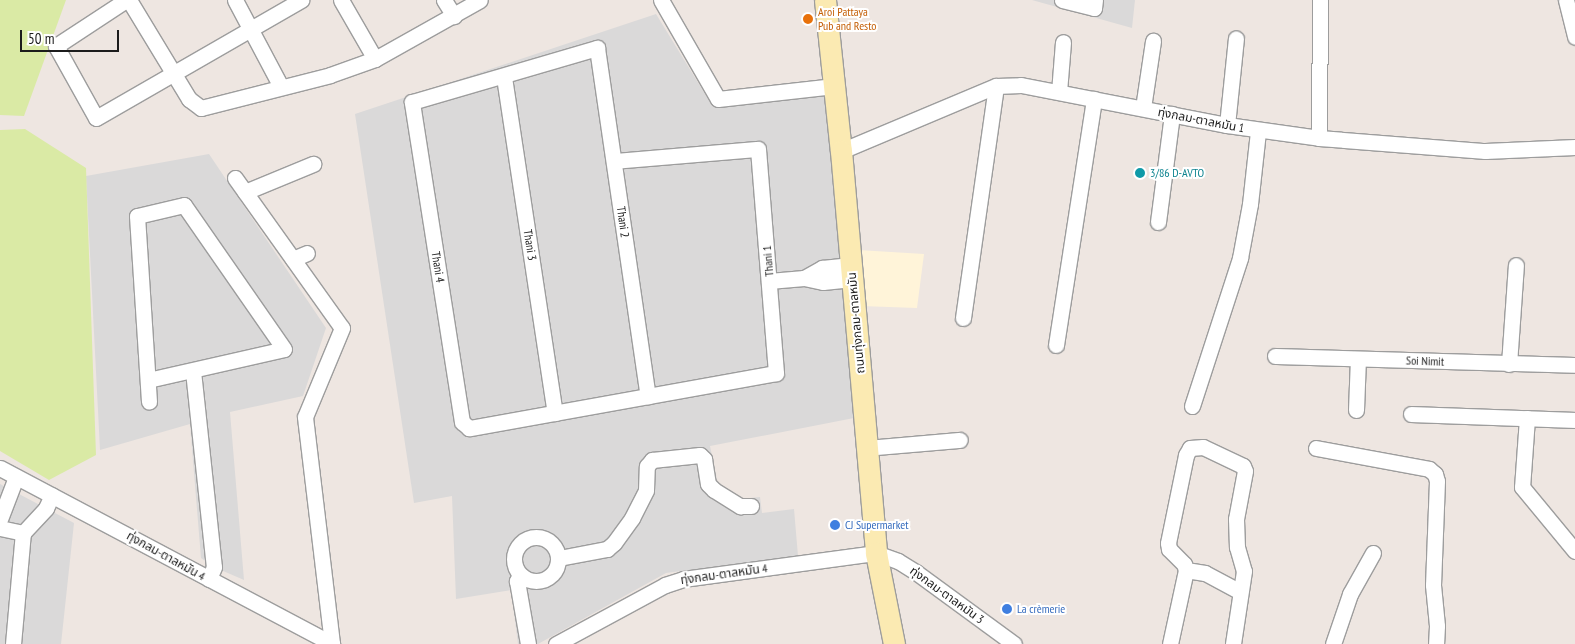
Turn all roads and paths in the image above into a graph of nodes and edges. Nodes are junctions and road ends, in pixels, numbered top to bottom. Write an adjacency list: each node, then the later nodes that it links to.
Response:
1 (128, 0): 20 (street); 20 (street)
2 (235, 0): 14 (street)
3 (301, 0): 14 (street)
4 (341, 0): 19 (street)
5 (444, 0): 13 (street)
6 (480, 0): 13 (street)
7 (661, 0): 22 (street)
8 (825, 0): 22 (street, ถนนทุ่งกลม-ตาลหมัน)
9 (1062, 0): 10 (street)
10 (1095, 0)
11 (1320, 0): 31 (street)
12 (1566, 0): 15 (street)
13 (454, 16): 19 (street)
14 (251, 28): 20 (street); 24 (street)
15 (1575, 37)
16 (1236, 38): 29 (street)
17 (1153, 41): 27 (street)
18 (1063, 42): 25 (street)
19 (375, 59): 24 (street)
20 (174, 75): 24 (street)
21 (504, 77): 34 (street, Thani 2); 56 (street, Thani 3); 56 (street, Thani 4)
22 (834, 86): 33 (street, ถนนทุ่งกลม-ตาลหมัน)
23 (996, 86): 25 (street, ทุ่งกลม-ตาลหมัน 1); 33 (street, ทุ่งกลม-ตาลหมัน 1); 44 (street)
24 (281, 87)
25 (1059, 92): 26 (street, ทุ่งกลม-ตาลหมัน 1)
26 (1094, 99): 27 (street, ทุ่งกลม-ตาลหมัน 1); 45 (street)
27 (1143, 108): 28 (street, ทุ่งกลม-ตาลหมัน 1)
28 (1172, 114): 29 (street, ทุ่งกลม-ตาลหมัน 1); 38 (street)
29 (1227, 126): 30 (street, ทุ่งกลม-ตาลหมัน 1)
30 (1258, 131): 31 (street, ทุ่งกลม-ตาลหมัน 1); 54 (street)
31 (1320, 138): 32 (street, ทุ่งกลม-ตาลหมัน 1)
32 (1575, 147)
33 (841, 151): 42 (street, ถนนทุ่งกลม-ตาลหมัน)
34 (614, 161): 43 (street, Thani 1); 52 (street, Thani 2)
35 (313, 164): 37 (street)
36 (235, 178): 37 (street)
37 (245, 192): 40 (street)
38 (1158, 222)
39 (307, 253): 40 (street)
40 (293, 259): 79 (street)
41 (1516, 264): 48 (street)
42 (852, 272): 43 (street); 61 (street, ถนนทุ่งกลม-ตาลหมัน)
43 (769, 282): 52 (street, Thani 1)
44 (963, 318)
45 (1056, 345)
46 (1275, 356): 47 (street, Soi Nimit)
47 (1358, 359): 48 (street, Soi Nimit); 55 (street)
48 (1509, 364): 49 (street, Soi Nimit)
49 (1575, 365)
50 (193, 371): 51 (street); 51 (street); 76 (street)
51 (148, 380): 53 (street)
52 (648, 396): 56 (street)
53 (149, 402)
54 (1192, 406)
55 (1356, 410)
56 (555, 413)
57 (1411, 414): 58 (street)
58 (1527, 418): 59 (street); 70 (street)
59 (1575, 420)
60 (960, 440): 61 (street)
61 (866, 448): 71 (street, ถนนทุ่งกลม-ตาลหมัน)
62 (1316, 448): 87 (street)
63 (0, 468): 64 (street, ทุ่งกลม-ตาลหมัน 4)
64 (16, 477): 65 (street, ทุ่งกลม-ตาลหมัน 4); 67 (street)
65 (52, 495): 69 (street); 76 (street, ทุ่งกลม-ตาลหมัน 4)
66 (751, 506): 73 (street)
67 (0, 519)
68 (0, 528): 69 (street)
69 (23, 533): 78 (street)
70 (1575, 551)
71 (876, 553): 81 (street, ทุ่งกลม-ตาลหมัน 4); 82 (street, ถนนทุ่งกลม-ตาลหมัน); 83 (street, ทุ่งกลม-ตาลหมัน 3)
72 (1373, 553): 86 (street)
73 (558, 558): 75 (street); 75 (street)
74 (1186, 570): 77 (street); 77 (street); 84 (street)
75 (520, 575): 80 (street)
76 (209, 579): 79 (street, ทุ่งกลม-ตาลหมัน 4)
77 (1240, 592): 85 (street)
78 (13, 644)
79 (332, 644)
80 (528, 644)
81 (556, 644)
82 (894, 644)
83 (1014, 644)
84 (1170, 644)
85 (1233, 644)
86 (1333, 644)
87 (1436, 644)

